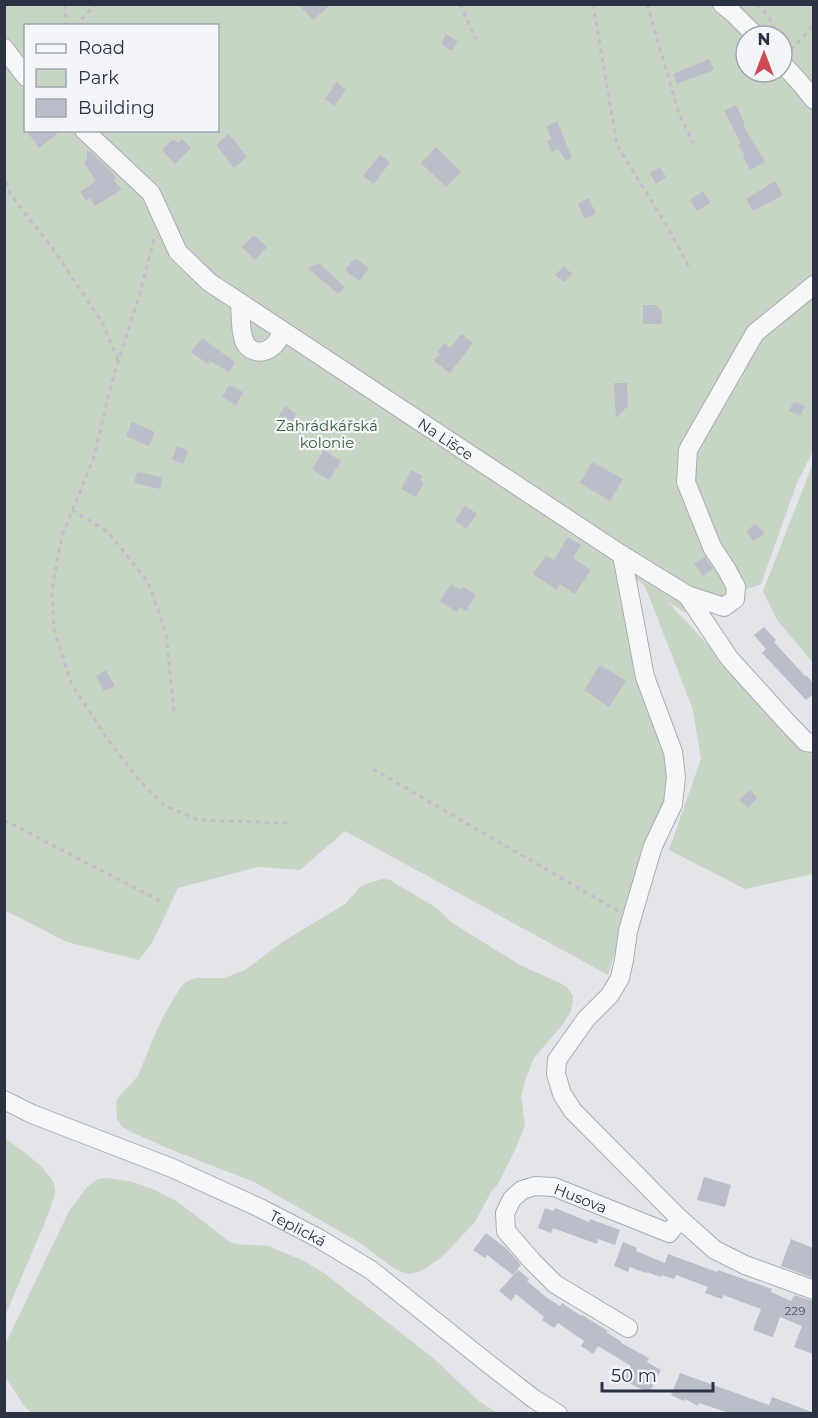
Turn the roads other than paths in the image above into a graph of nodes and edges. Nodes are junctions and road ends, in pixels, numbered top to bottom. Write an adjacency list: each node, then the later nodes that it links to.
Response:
1 (722, 4): 2 (street)
2 (744, 24)
3 (4, 48): 5 (street)
4 (794, 72): 6 (street)
5 (24, 74)
6 (813, 100)
7 (86, 132): 9 (street, Na Lišce)
8 (813, 285): 12 (street)
9 (240, 303): 10 (street, Na Lišce); 10 (street)
10 (283, 332): 11 (street, Na Lišce)
11 (622, 555): 12 (street, Na Lišce); 15 (street)
12 (687, 595): 13 (street, Na Lišce)
13 (813, 743)
14 (4, 1100): 18 (street, Teplická)
15 (680, 1219): 16 (street); 17 (street, Husova)
16 (813, 1290)
17 (628, 1328)
18 (558, 1413)

